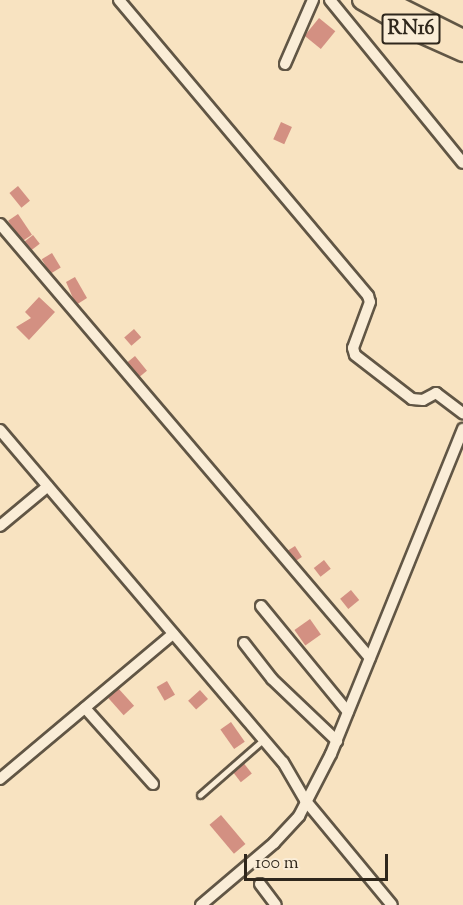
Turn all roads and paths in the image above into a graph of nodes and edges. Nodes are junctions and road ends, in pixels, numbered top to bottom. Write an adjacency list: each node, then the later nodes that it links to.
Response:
1 (119, 0): 11 (street)
2 (313, 0): 8 (street)
3 (330, 0): 9 (street)
4 (362, 0): 7 (highway, RN16)
5 (385, 0): 6 (highway, RN16)
6 (463, 38)
7 (463, 52)
8 (285, 64)
9 (462, 158)
10 (0, 224): 19 (street)
11 (463, 413)
12 (463, 429): 19 (street)
13 (0, 430): 14 (street)
14 (48, 486): 15 (street); 17 (street)
15 (0, 526)
16 (261, 606): 21 (street)
17 (173, 634): 20 (street); 22 (street)
18 (244, 643): 23 (street)
19 (369, 658): 21 (street)
20 (86, 708): 24 (street); 25 (street)
21 (348, 712): 23 (street)
22 (264, 739): 26 (lane); 27 (street)
23 (336, 741): 27 (street)
24 (0, 779)
25 (153, 784)
26 (200, 795)
27 (305, 801): 29 (street); 31 (street)
28 (260, 884): 30 (street)
29 (201, 905)
30 (276, 905)
31 (392, 905)

